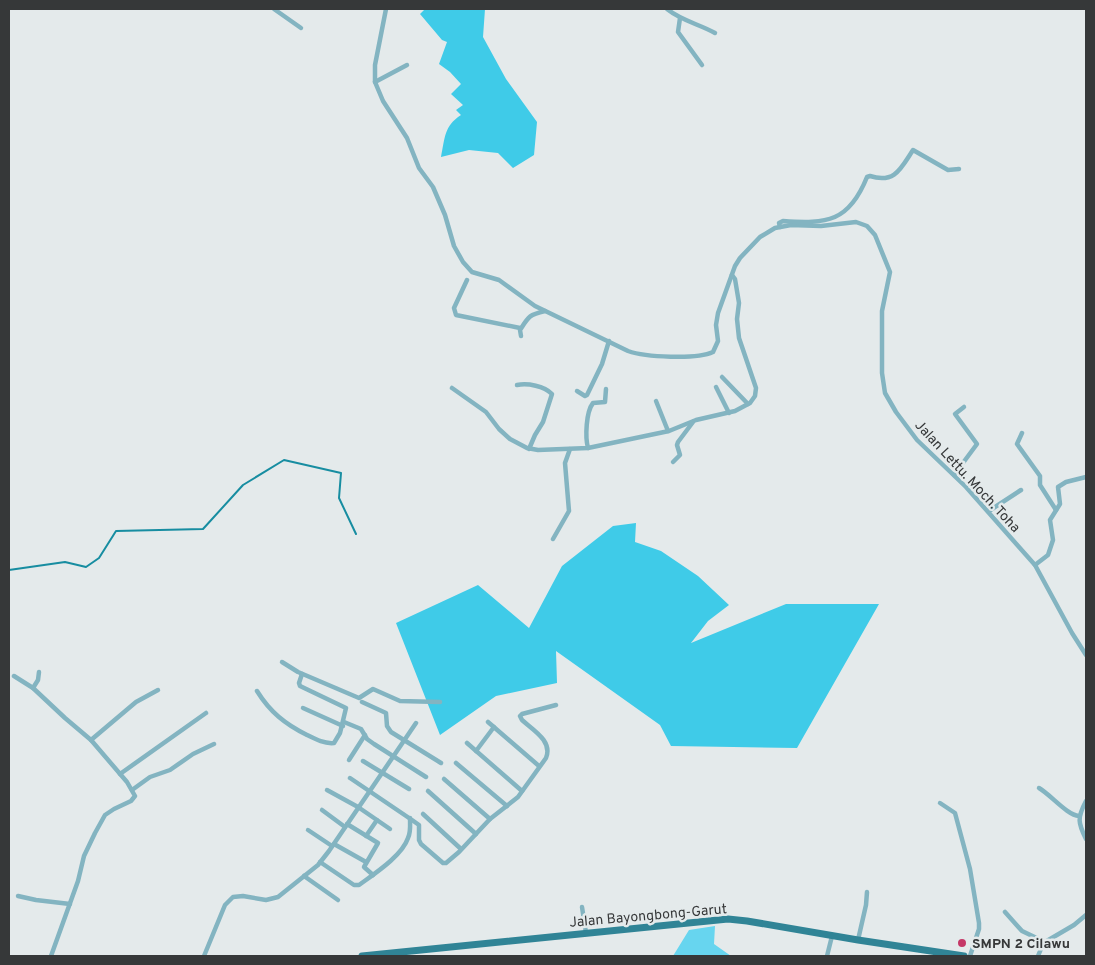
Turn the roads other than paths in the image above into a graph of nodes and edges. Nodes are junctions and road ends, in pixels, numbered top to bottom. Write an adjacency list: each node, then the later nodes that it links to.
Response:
1 (274, 9): 5 (street)
2 (385, 9): 9 (street, Jalan Lettu. Moch. Toha)
3 (667, 9): 4 (street)
4 (680, 18): 6 (street); 8 (street)
5 (301, 28)
6 (715, 33)
7 (406, 65): 9 (street)
8 (702, 65)
9 (375, 82): 14 (street, Jalan Lettu. Moch. Toha)
10 (959, 169): 11 (street)
11 (780, 227): 12 (street, Jalan Lettu. Moch. Toha); 35 (street, Jalan Lettu. Moch. Toha)
12 (732, 275): 17 (street, Jalan Lettu. Moch. Toha); 25 (street)
13 (467, 280): 15 (street)
14 (545, 311): 15 (street); 17 (street, Jalan Lettu. Moch. Toha)
15 (520, 328): 16 (street)
16 (521, 336)
17 (609, 341): 23 (street)
18 (722, 377): 25 (street)
19 (517, 385): 32 (street)
20 (716, 387): 27 (street)
21 (452, 388): 32 (street)
22 (606, 389): 31 (street)
23 (577, 391)
24 (656, 401): 29 (street)
25 (746, 403): 27 (street)
26 (964, 407): 35 (street)
27 (728, 410): 28 (street)
28 (694, 421): 29 (street); 34 (street)
29 (667, 428): 31 (street)
30 (1022, 433): 38 (street)
31 (587, 444): 33 (street)
32 (529, 449): 33 (street)
33 (570, 449): 40 (street)
34 (673, 462)
35 (954, 475): 39 (street, Jalan Lettu. Moch. Toha)
36 (1086, 477): 38 (street)
37 (1021, 490): 39 (street)
38 (1056, 510): 41 (street)
39 (989, 511): 41 (street, Jalan Lettu. Moch. Toha)
40 (553, 539)
41 (1035, 565): 42 (street, Jalan Lettu. Moch. Toha)
42 (1086, 655)
43 (282, 662): 45 (street)
44 (40, 672): 47 (street)
45 (302, 674): 51 (street); 57 (street)
46 (14, 676): 47 (street)
47 (33, 688): 60 (street)
48 (158, 690): 60 (street)
49 (257, 691): 57 (street)
50 (362, 702): 61 (street)
51 (440, 702)
52 (556, 706): 70 (street)
53 (303, 708): 57 (street)
54 (206, 713): 72 (street)
55 (488, 722): 58 (street)
56 (416, 723): 61 (street)
57 (343, 724): 59 (street)
58 (494, 727): 64 (street); 70 (street)
59 (365, 735): 65 (street); 66 (street)
60 (91, 740): 72 (street)
61 (405, 740): 65 (street); 68 (street)
62 (214, 744): 78 (street)
63 (467, 744): 64 (street)
64 (476, 751): 82 (street)
65 (393, 757): 71 (street); 73 (street)
66 (349, 760)
67 (363, 761): 71 (street)
68 (441, 763)
69 (456, 763): 85 (street)
70 (539, 766): 82 (street)
71 (381, 772): 77 (street); 80 (street)
72 (120, 774): 78 (street)
73 (426, 777)
74 (350, 778): 80 (street)
75 (444, 780): 91 (street)
76 (1039, 788): 89 (street)
77 (409, 789)
78 (132, 790): 108 (street)
79 (327, 790): 86 (street)
80 (369, 790): 86 (street); 90 (street)
81 (428, 791): 96 (street)
82 (522, 791): 85 (street)
83 (1086, 802): 89 (street)
84 (940, 803): 122 (street)
85 (507, 806): 91 (street)
86 (358, 807): 92 (street); 93 (street)
87 (322, 810): 93 (street)
88 (423, 814): 100 (street)
89 (1079, 816): 98 (street)
90 (411, 819): 100 (street); 103 (street)
91 (490, 819): 96 (street)
92 (377, 820): 94 (street); 97 (street)
93 (346, 825): 97 (street); 99 (street)
94 (390, 829)
95 (308, 830): 99 (street)
96 (476, 834): 100 (street)
97 (366, 836): 102 (street)
98 (1086, 839)
99 (333, 845): 101 (street); 102 (street)
100 (461, 849)
101 (320, 862): 103 (street); 104 (street)
102 (366, 862): 103 (street)
103 (373, 875)
104 (304, 876): 107 (street); 118 (street)
105 (867, 892): 114 (street)
106 (18, 896): 108 (street)
107 (338, 900)
108 (70, 904): 117 (street)
109 (582, 908): 112 (street)
110 (1005, 912): 115 (street)
111 (1086, 915): 115 (street)
112 (586, 933): 113 (main road, Jalan Bayongbong-Garut); 116 (main road, Jalan Bayongbong-Garut)
113 (832, 936): 114 (main road, Jalan Bayongbong-Garut); 120 (street)
114 (858, 940): 121 (main road, Jalan Bayongbong-Garut)
115 (1046, 942): 123 (street)
116 (423, 953): 119 (main road, Jalan Bayongbong-Garut)
117 (51, 956)
118 (204, 956)
119 (362, 956)
120 (827, 956)
121 (964, 956)
122 (970, 956)
123 (1038, 956)

